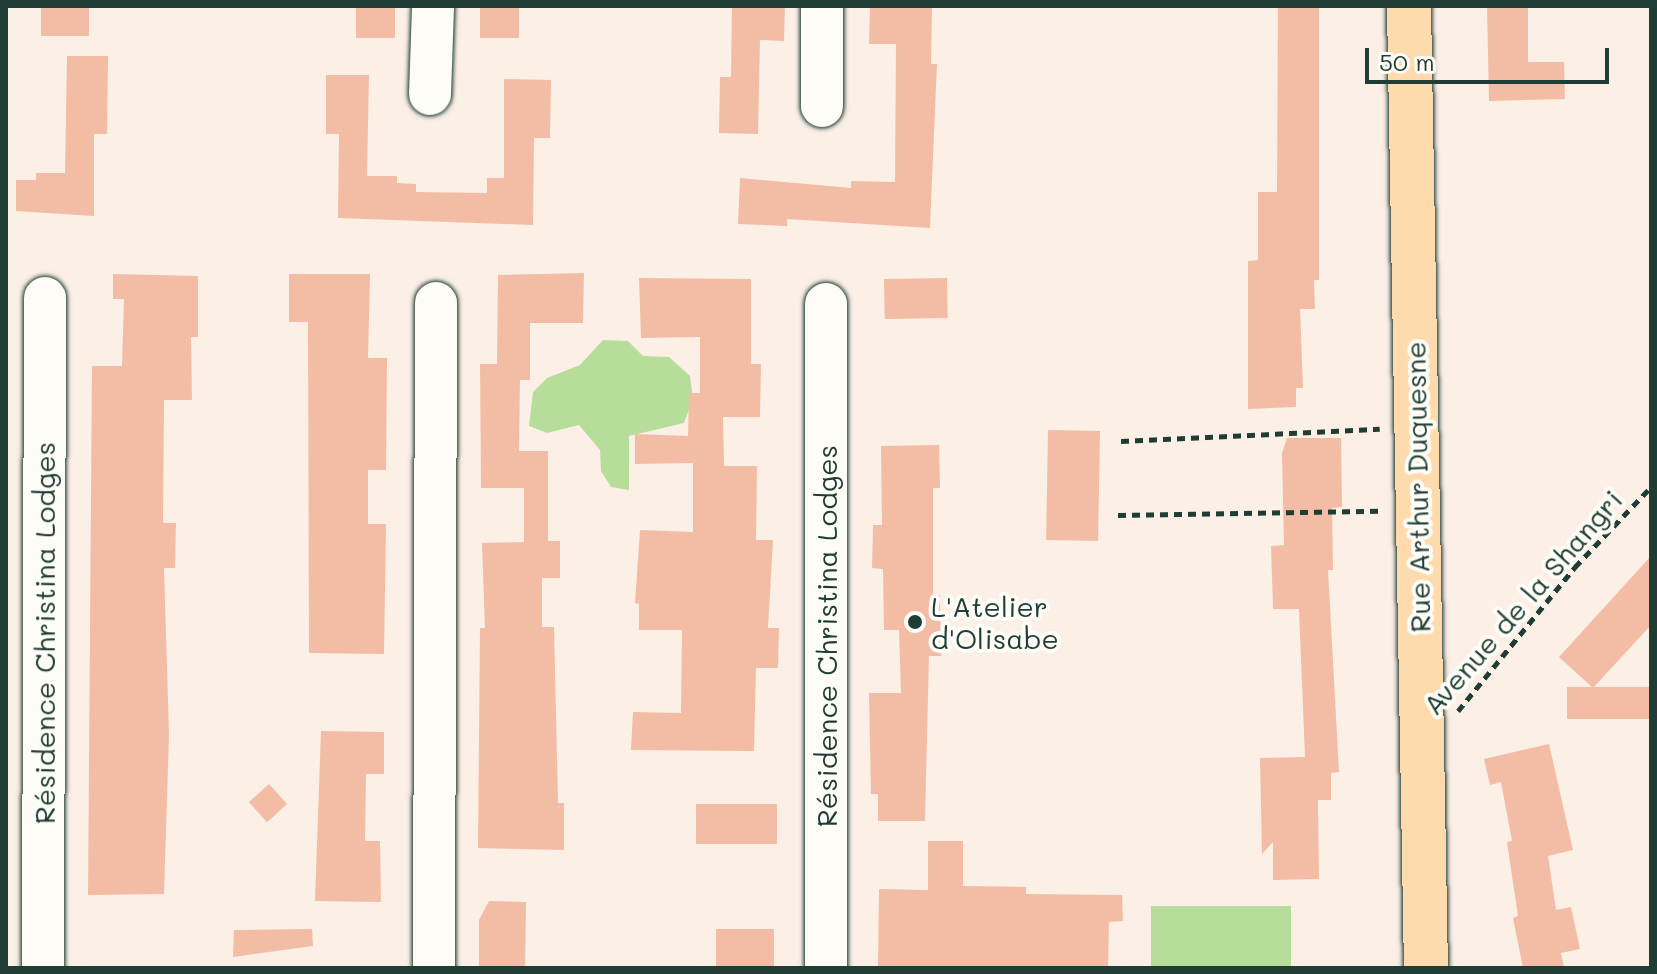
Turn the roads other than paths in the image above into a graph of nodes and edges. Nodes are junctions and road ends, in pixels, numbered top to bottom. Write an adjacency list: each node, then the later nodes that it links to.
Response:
1 (433, 6): 4 (street)
2 (822, 6): 5 (street)
3 (1409, 6): 12 (main road, Rue Arthur Duquesne)
4 (430, 94)
5 (822, 106)
6 (45, 298): 9 (street, Résidence Christina Lodges)
7 (436, 303): 10 (street)
8 (826, 304): 11 (street, Résidence Christina Lodges)
9 (43, 968)
10 (434, 968)
11 (826, 968)
12 (1426, 968)

